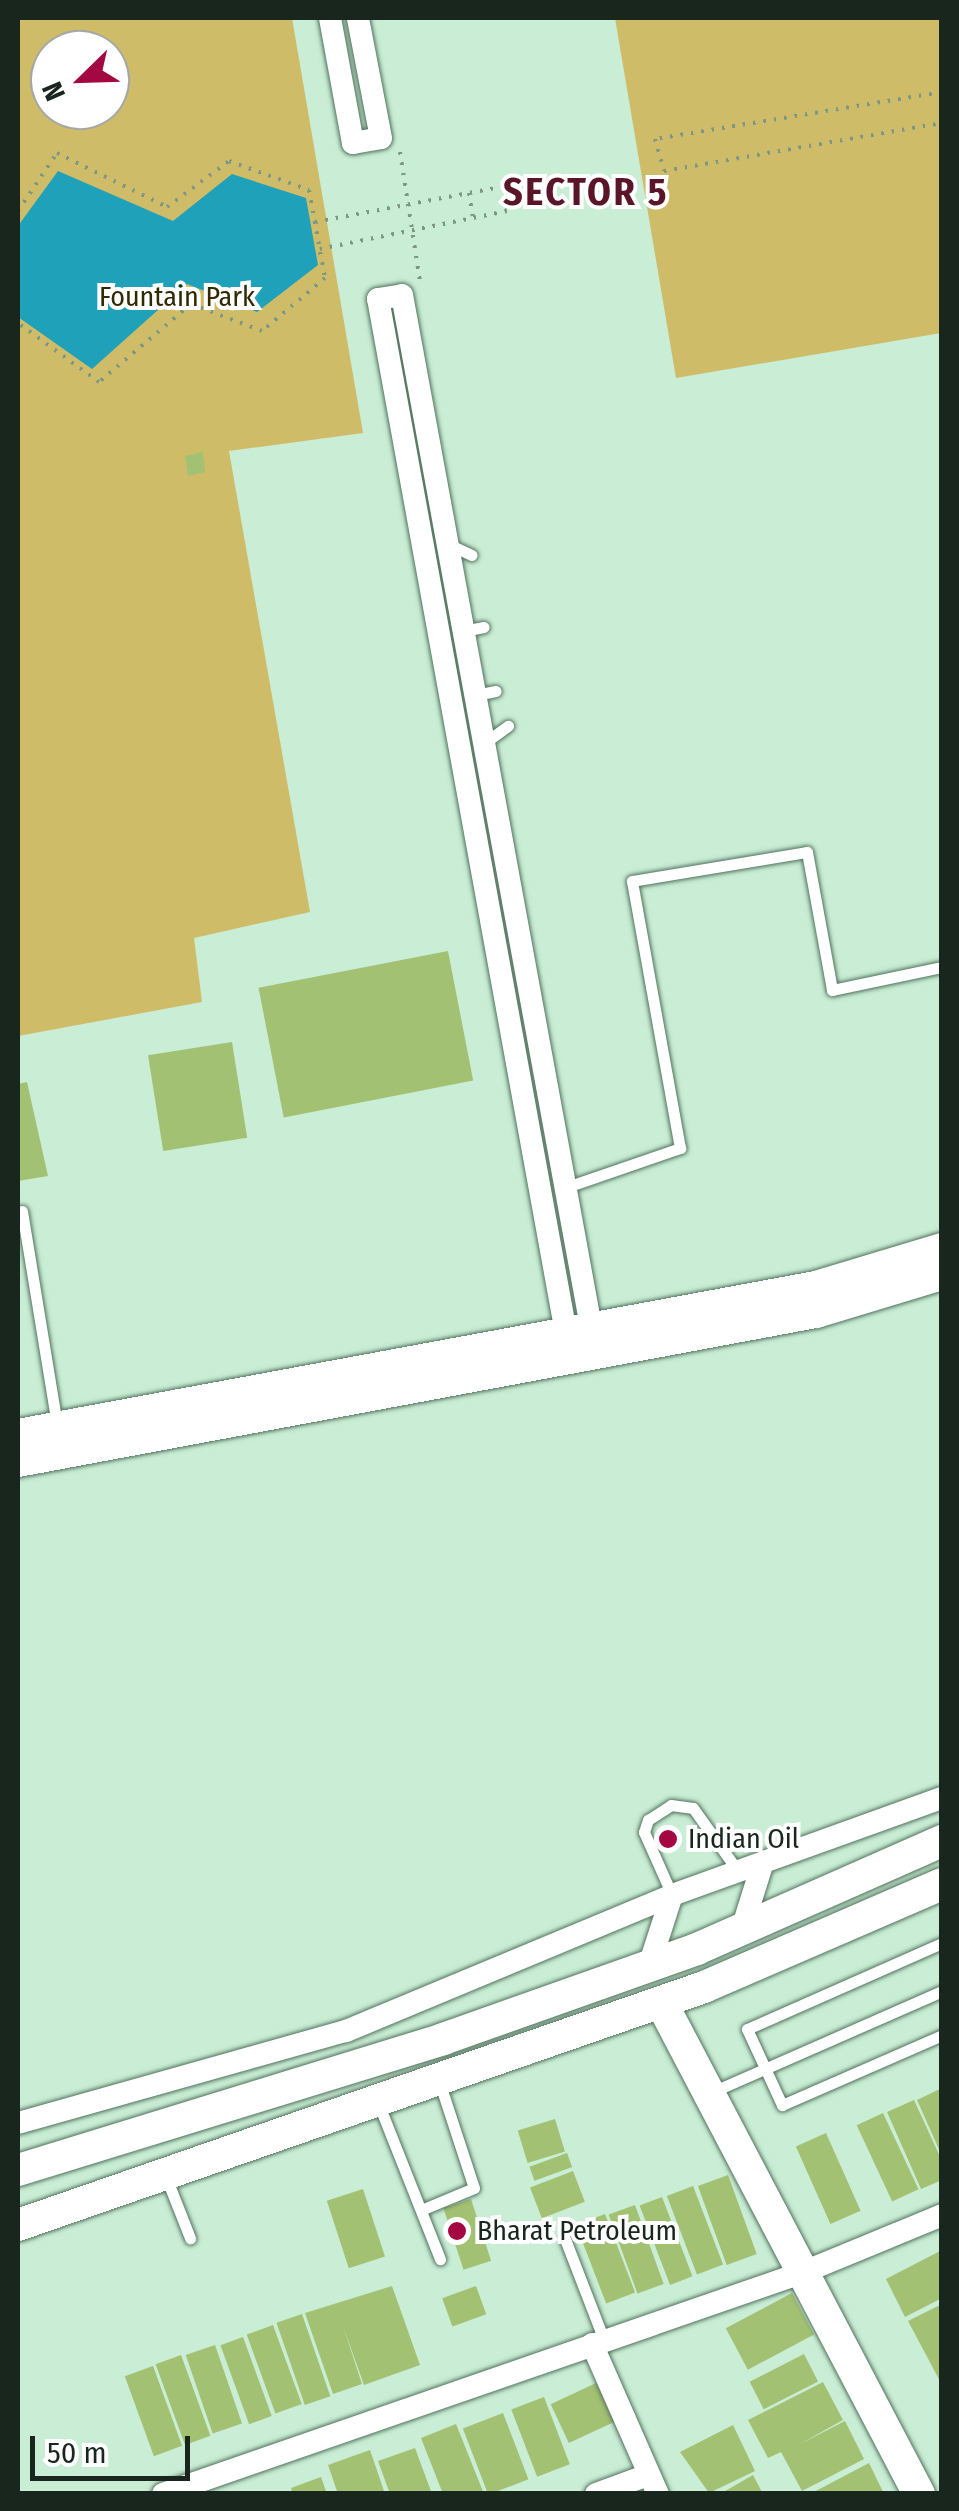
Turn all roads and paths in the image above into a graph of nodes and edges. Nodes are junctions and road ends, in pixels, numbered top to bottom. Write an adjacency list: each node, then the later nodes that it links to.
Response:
1 (330, 18): 2 (street)
2 (358, 18)
3 (942, 92): 4 (path)
4 (942, 123)
5 (400, 152): 7 (path)
6 (469, 192): 7 (path); 9 (path); 9 (path)
7 (408, 204): 10 (path); 11 (path)
8 (18, 211): 10 (path)
9 (473, 218): 11 (path)
10 (315, 222): 12 (path)
11 (412, 230): 12 (path); 13 (path)
12 (320, 249): 14 (path)
13 (420, 281)
14 (18, 323)
15 (419, 390): 16 (street); 16 (street); 17 (street)
16 (395, 394): 23 (street)
17 (447, 544): 18 (lane); 20 (street)
18 (472, 555)
19 (508, 726): 20 (lane)
20 (484, 744): 22 (street)
21 (942, 967): 22 (lane)
22 (566, 1188): 23 (lane); 27 (street)
23 (540, 1192): 27 (street)
24 (22, 1211): 29 (lane)
25 (942, 1249): 27 (street)
26 (942, 1274): 27 (street)
27 (581, 1344): 29 (street)
28 (18, 1435): 29 (street)
29 (60, 1440): 30 (street)
30 (18, 1461)
31 (942, 1798): 33 (street)
32 (942, 1841): 37 (street)
33 (762, 1865): 34 (street); 37 (street)
34 (738, 1872): 36 (street); 36 (lane)
35 (942, 1884): 41 (street)
36 (672, 1895): 39 (street); 47 (street)
37 (742, 1929): 39 (street)
38 (942, 1943): 43 (lane)
39 (649, 1966): 48 (street)
40 (942, 1991): 43 (lane)
41 (661, 2002): 44 (street); 45 (street)
42 (942, 2034): 43 (lane)
43 (765, 2068): 45 (lane)
44 (438, 2080): 46 (street); 50 (lane)
45 (709, 2093): 56 (street)
46 (378, 2100): 49 (street); 50 (lane)
47 (18, 2123)
48 (18, 2170)
49 (165, 2173): 52 (street); 53 (lane)
50 (421, 2210): 55 (lane)
51 (942, 2216): 56 (street)
52 (18, 2226)
53 (190, 2238)
54 (565, 2239): 57 (lane)
55 (440, 2259)
56 (804, 2272): 57 (street); 61 (street)
57 (598, 2342): 58 (street); 59 (street)
58 (653, 2484): 60 (street)
59 (163, 2494)
60 (596, 2494)
61 (919, 2494)

